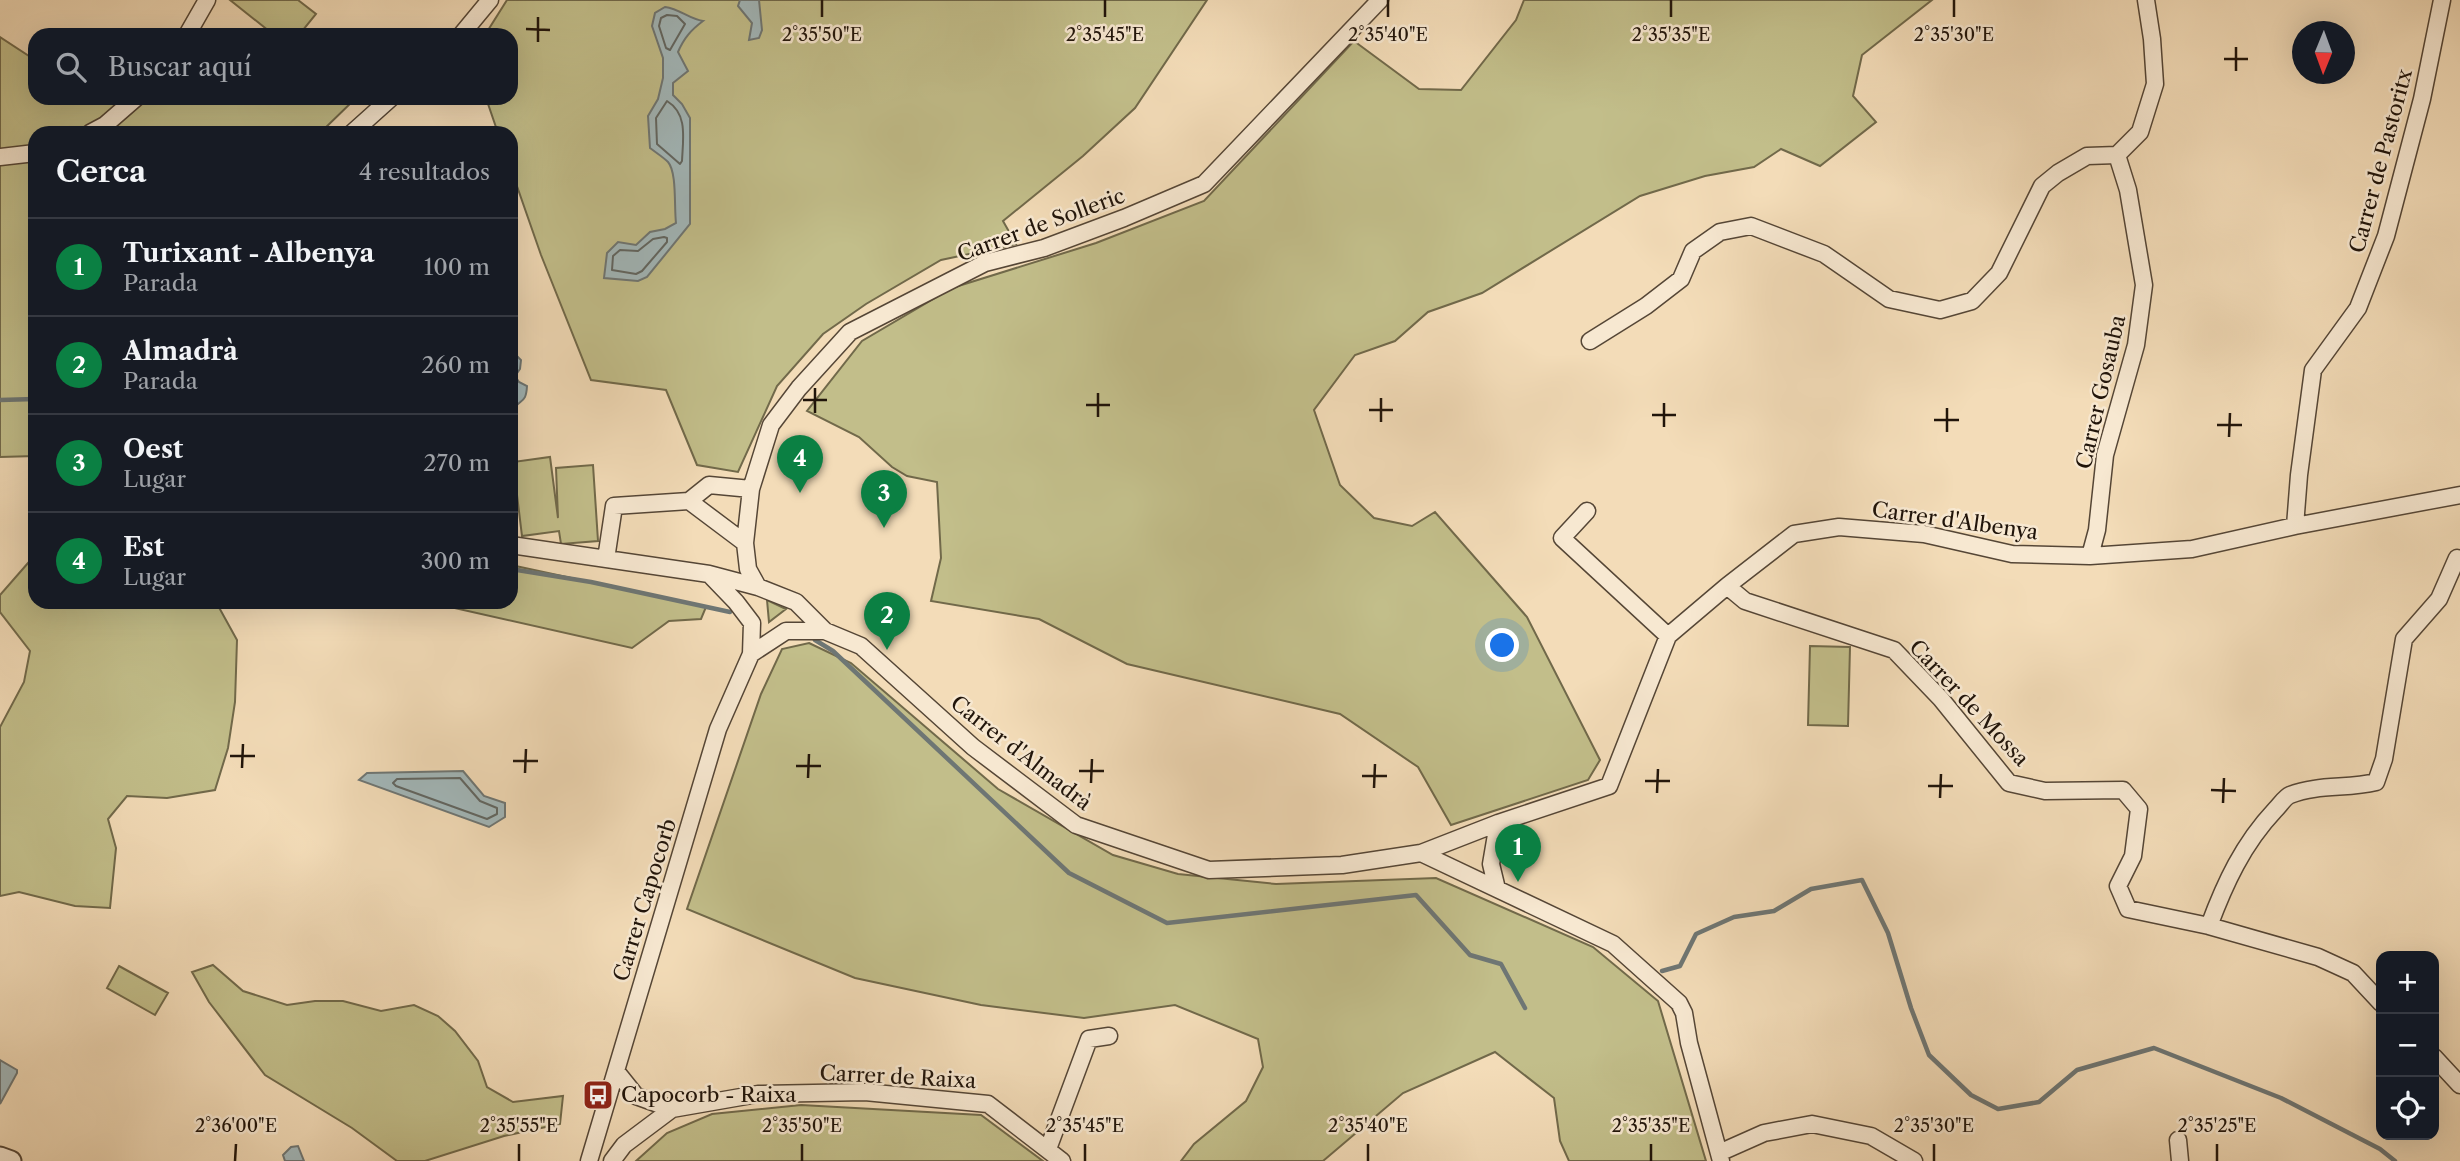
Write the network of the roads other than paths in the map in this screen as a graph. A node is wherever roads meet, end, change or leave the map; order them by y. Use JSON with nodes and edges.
{"nodes":[{"id":1,"x":207,"y":0,"type":"edge"},
{"id":2,"x":490,"y":0,"type":"edge"},
{"id":3,"x":1380,"y":0,"type":"edge"},
{"id":4,"x":2146,"y":0,"type":"edge"},
{"id":5,"x":2442,"y":0,"type":"edge"},
{"id":6,"x":191,"y":28,"type":"edge"},
{"id":7,"x":467,"y":28,"type":"edge"},
{"id":8,"x":128,"y":105,"type":"edge"},
{"id":9,"x":383,"y":105,"type":"edge"},
{"id":10,"x":103,"y":126,"type":"edge"},
{"id":11,"x":360,"y":126,"type":"edge"},
{"id":12,"x":28,"y":154,"type":"edge"},
{"id":13,"x":2117,"y":155,"type":"junction"},
{"id":14,"x":0,"y":157,"type":"edge"},
{"id":15,"x":1590,"y":341,"type":"dead end"},
{"id":16,"x":751,"y":489,"type":"junction"},
{"id":17,"x":2460,"y":495,"type":"edge"},
{"id":18,"x":689,"y":500,"type":"junction"},
{"id":19,"x":1587,"y":512,"type":"dead end"},
{"id":20,"x":2295,"y":526,"type":"junction"},
{"id":21,"x":745,"y":543,"type":"junction"},
{"id":22,"x":518,"y":546,"type":"edge"},
{"id":23,"x":2090,"y":556,"type":"junction"},
{"id":24,"x":2457,"y":558,"type":"dead end"},
{"id":25,"x":607,"y":559,"type":"junction"},
{"id":26,"x":709,"y":574,"type":"junction"},
{"id":27,"x":1727,"y":586,"type":"junction"},
{"id":28,"x":758,"y":587,"type":"junction"},
{"id":29,"x":824,"y":631,"type":"junction"},
{"id":30,"x":1668,"y":636,"type":"junction"},
{"id":31,"x":751,"y":654,"type":"junction"},
{"id":32,"x":1498,"y":822,"type":"junction"},
{"id":33,"x":1421,"y":853,"type":"junction"},
{"id":34,"x":1497,"y":889,"type":"junction"},
{"id":35,"x":2209,"y":926,"type":"junction"},
{"id":36,"x":2376,"y":998,"type":"edge"},
{"id":37,"x":1109,"y":1036,"type":"dead end"},
{"id":38,"x":2439,"y":1063,"type":"edge"},
{"id":39,"x":616,"y":1071,"type":"junction"},
{"id":40,"x":2460,"y":1085,"type":"edge"},
{"id":41,"x":672,"y":1109,"type":"junction"},
{"id":42,"x":2178,"y":1140,"type":"dead end"},
{"id":43,"x":1048,"y":1149,"type":"junction"},
{"id":44,"x":0,"y":1157,"type":"edge"},
{"id":45,"x":1720,"y":1157,"type":"edge"},
{"id":46,"x":11,"y":1161,"type":"edge"},
{"id":47,"x":589,"y":1161,"type":"edge"},
{"id":48,"x":612,"y":1161,"type":"edge"},
{"id":49,"x":1062,"y":1161,"type":"edge"},
{"id":50,"x":1914,"y":1161,"type":"edge"},
{"id":51,"x":2180,"y":1161,"type":"edge"}],
"edges":[{"from":1,"to":6,"type":"street"},
{"from":2,"to":7,"type":"street"},
{"from":3,"to":16,"type":"street","name":"Carrer de Solleric"},
{"from":4,"to":13,"type":"street"},
{"from":5,"to":20,"type":"street","name":"Carrer de Pastoritx"},
{"from":8,"to":10,"type":"street"},
{"from":9,"to":11,"type":"street"},
{"from":12,"to":14,"type":"street"},
{"from":13,"to":15,"type":"street"},
{"from":13,"to":23,"type":"street","name":"Carrer Gosauba"},
{"from":16,"to":18,"type":"street"},
{"from":16,"to":21,"type":"street","name":"Carrer de Solleric"},
{"from":17,"to":20,"type":"street","name":"Carrer d'Albenya"},
{"from":18,"to":21,"type":"street"},
{"from":18,"to":25,"type":"street"},
{"from":19,"to":30,"type":"street"},
{"from":20,"to":23,"type":"street","name":"Carrer d'Albenya"},
{"from":21,"to":28,"type":"street","name":"Carrer de Solleric"},
{"from":22,"to":25,"type":"street"},
{"from":23,"to":27,"type":"street","name":"Carrer d'Albenya"},
{"from":24,"to":35,"type":"street"},
{"from":25,"to":26,"type":"street"},
{"from":26,"to":28,"type":"street"},
{"from":26,"to":31,"type":"street"},
{"from":27,"to":30,"type":"street","name":"Carrer d'Albenya"},
{"from":27,"to":35,"type":"street","name":"Carrer de Mossa"},
{"from":28,"to":29,"type":"street"},
{"from":29,"to":31,"type":"street"},
{"from":29,"to":33,"type":"street","name":"Carrer d'Almadrà"},
{"from":30,"to":32,"type":"street","name":"Carrer d'Albenya"},
{"from":31,"to":39,"type":"street","name":"Carrer Capocorb"},
{"from":32,"to":33,"type":"street","name":"Carrer d'Albenya"},
{"from":32,"to":34,"type":"street"},
{"from":33,"to":34,"type":"street"},
{"from":34,"to":45,"type":"street"},
{"from":35,"to":36,"type":"street","name":"Carrer de Mossa"},
{"from":37,"to":43,"type":"street"},
{"from":38,"to":40,"type":"street"},
{"from":39,"to":41,"type":"street","name":"Carrer de Raixa"},
{"from":39,"to":47,"type":"street","name":"Carrer Capocorb"},
{"from":41,"to":43,"type":"street","name":"Carrer de Raixa"},
{"from":41,"to":48,"type":"street","name":"Carrer de Raixa"},
{"from":42,"to":51,"type":"street"},
{"from":43,"to":49,"type":"street","name":"Carrer de Raixa"},
{"from":44,"to":46,"type":"street"},
{"from":45,"to":50,"type":"street"}]}
